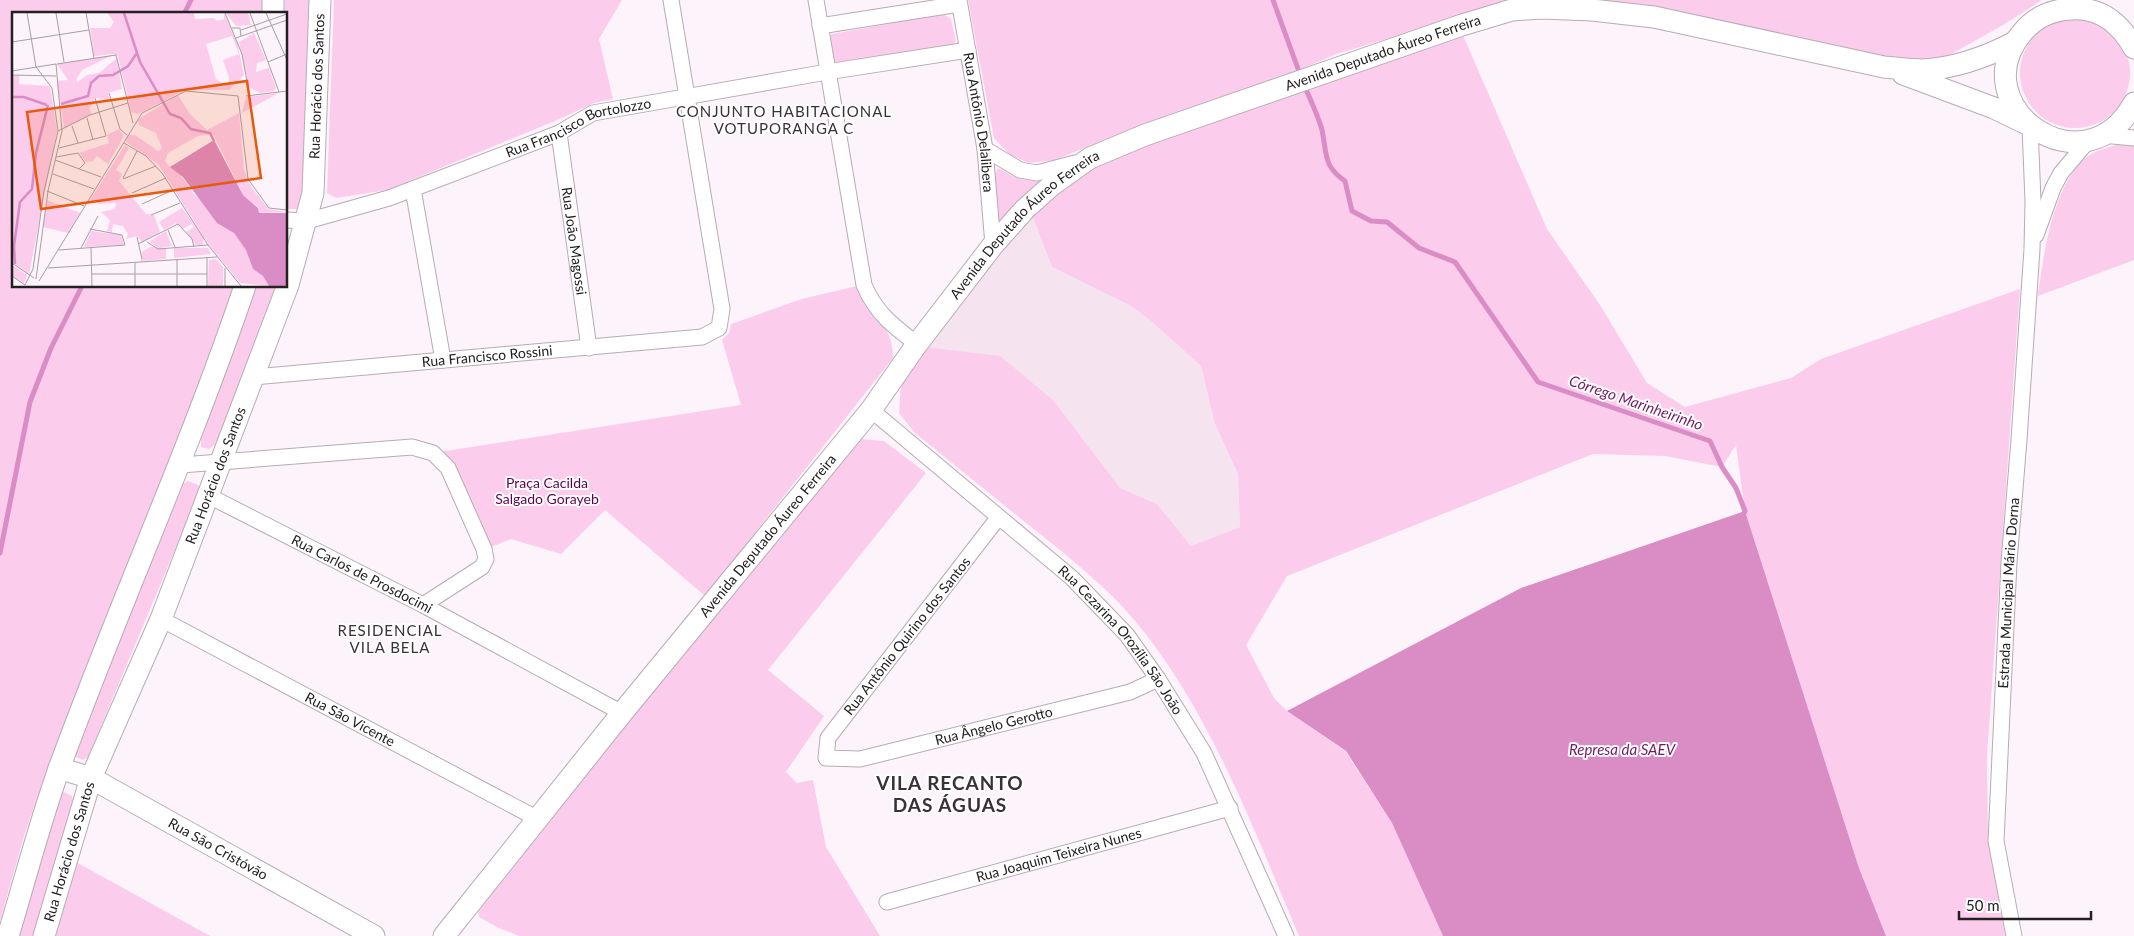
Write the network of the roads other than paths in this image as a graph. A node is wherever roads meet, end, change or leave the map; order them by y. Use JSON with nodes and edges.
{"nodes":[{"id":1,"x":320,"y":0,"type":"edge"},
{"id":2,"x":671,"y":0,"type":"edge"},
{"id":3,"x":816,"y":0,"type":"edge"},
{"id":4,"x":959,"y":2,"type":"edge"},
{"id":5,"x":2065,"y":5,"type":"edge"},
{"id":6,"x":820,"y":26,"type":"junction"},
{"id":7,"x":2013,"y":43,"type":"junction"},
{"id":8,"x":2134,"y":48,"type":"edge"},
{"id":9,"x":968,"y":50,"type":"junction"},
{"id":10,"x":1884,"y":67,"type":"junction"},
{"id":11,"x":826,"y":72,"type":"junction"},
{"id":12,"x":688,"y":96,"type":"junction"},
{"id":13,"x":2134,"y":103,"type":"edge"},
{"id":14,"x":2028,"y":125,"type":"junction"},
{"id":15,"x":559,"y":133,"type":"junction"},
{"id":16,"x":2095,"y":138,"type":"junction"},
{"id":17,"x":2134,"y":138,"type":"edge"},
{"id":18,"x":985,"y":149,"type":"junction"},
{"id":19,"x":1090,"y":158,"type":"junction"},
{"id":20,"x":413,"y":189,"type":"junction"},
{"id":21,"x":296,"y":221,"type":"edge"},
{"id":22,"x":993,"y":246,"type":"junction"},
{"id":23,"x":2032,"y":249,"type":"junction"},
{"id":24,"x":288,"y":285,"type":"edge"},
{"id":25,"x":245,"y":288,"type":"edge"},
{"id":26,"x":287,"y":288,"type":"edge"},
{"id":27,"x":917,"y":344,"type":"junction"},
{"id":28,"x":589,"y":348,"type":"junction"},
{"id":29,"x":443,"y":360,"type":"junction"},
{"id":30,"x":253,"y":377,"type":"junction"},
{"id":31,"x":870,"y":410,"type":"junction"},
{"id":32,"x":219,"y":463,"type":"junction"},
{"id":33,"x":181,"y":465,"type":"junction"},
{"id":34,"x":207,"y":495,"type":"junction"},
{"id":35,"x":998,"y":518,"type":"junction"},
{"id":36,"x":423,"y":605,"type":"junction"},
{"id":37,"x":161,"y":618,"type":"junction"},
{"id":38,"x":1158,"y":679,"type":"junction"},
{"id":39,"x":622,"y":713,"type":"junction"},
{"id":40,"x":826,"y":758,"type":"joint"},
{"id":41,"x":59,"y":768,"type":"junction"},
{"id":42,"x":91,"y":778,"type":"junction"},
{"id":43,"x":1230,"y":808,"type":"junction"},
{"id":44,"x":538,"y":819,"type":"junction"},
{"id":45,"x":887,"y":902,"type":"dead end"},
{"id":46,"x":1282,"y":935,"type":"edge"},
{"id":47,"x":8,"y":936,"type":"edge"},
{"id":48,"x":44,"y":936,"type":"edge"},
{"id":49,"x":374,"y":936,"type":"edge"},
{"id":50,"x":444,"y":936,"type":"edge"},
{"id":51,"x":2014,"y":936,"type":"edge"}],
"edges":[{"from":1,"to":21,"type":"main road","name":"Rua Horácio dos Santos"},
{"from":2,"to":12,"type":"street"},
{"from":3,"to":6,"type":"street"},
{"from":4,"to":6,"type":"street"},
{"from":4,"to":9,"type":"street","name":"Rua Antônio Delalibera"},
{"from":5,"to":7,"type":"main road"},
{"from":5,"to":8,"type":"main road"},
{"from":6,"to":11,"type":"street"},
{"from":7,"to":10,"type":"main road","name":"Avenida Deputado Áureo Ferreira"},
{"from":7,"to":14,"type":"main road"},
{"from":9,"to":11,"type":"street","name":"Rua Francisco Bortolozzo"},
{"from":9,"to":18,"type":"street","name":"Rua Antônio Delalibera"},
{"from":10,"to":14,"type":"main road","name":"Avenida Deputado Áureo Ferreira"},
{"from":10,"to":19,"type":"main road","name":"Avenida Deputado Áureo Ferreira"},
{"from":11,"to":12,"type":"street","name":"Rua Francisco Bortolozzo"},
{"from":11,"to":27,"type":"street"},
{"from":12,"to":15,"type":"street","name":"Rua Francisco Bortolozzo"},
{"from":12,"to":28,"type":"street","name":"Rua Francisco Rossini"},
{"from":13,"to":16,"type":"main road"},
{"from":14,"to":16,"type":"main road","name":"Avenida Deputado Áureo Ferreira"},
{"from":14,"to":23,"type":"street"},
{"from":15,"to":20,"type":"street","name":"Rua Francisco Bortolozzo"},
{"from":15,"to":28,"type":"street","name":"Rua João Magossi"},
{"from":16,"to":17,"type":"street"},
{"from":16,"to":23,"type":"street"},
{"from":18,"to":19,"type":"street"},
{"from":18,"to":22,"type":"street","name":"Rua Antônio Delalibera"},
{"from":19,"to":22,"type":"main road","name":"Avenida Deputado Áureo Ferreira"},
{"from":20,"to":21,"type":"street","name":"Rua Francisco Bortolozzo"},
{"from":20,"to":29,"type":"street"},
{"from":21,"to":24,"type":"main road","name":"Rua Horácio dos Santos"},
{"from":22,"to":27,"type":"main road","name":"Avenida Deputado Áureo Ferreira"},
{"from":23,"to":51,"type":"street","name":"Estrada Municipal Mário Dorna"},
{"from":25,"to":33,"type":"main road"},
{"from":26,"to":30,"type":"main road","name":"Rua Horácio dos Santos"},
{"from":27,"to":31,"type":"main road","name":"Avenida Deputado Áureo Ferreira"},
{"from":28,"to":29,"type":"street","name":"Rua Francisco Rossini"},
{"from":29,"to":30,"type":"street","name":"Rua Francisco Rossini"},
{"from":30,"to":32,"type":"main road","name":"Rua Horácio dos Santos"},
{"from":31,"to":35,"type":"street","name":"Rua Cezarina Orozília São João"},
{"from":31,"to":39,"type":"main road","name":"Avenida Deputado Áureo Ferreira"},
{"from":32,"to":33,"type":"street"},
{"from":32,"to":34,"type":"main road","name":"Rua Horácio dos Santos"},
{"from":32,"to":36,"type":"street"},
{"from":33,"to":41,"type":"main road"},
{"from":34,"to":36,"type":"street","name":"Rua Carlos de Prosdocimi"},
{"from":34,"to":37,"type":"main road","name":"Rua Horácio dos Santos"},
{"from":35,"to":38,"type":"street","name":"Rua Cezarina Orozília São João"},
{"from":35,"to":40,"type":"street","name":"Rua Antônio Quirino dos Santos"},
{"from":36,"to":39,"type":"street","name":"Rua Carlos de Prosdocimi"},
{"from":37,"to":42,"type":"main road","name":"Rua Horácio dos Santos"},
{"from":37,"to":44,"type":"street","name":"Rua São Vicente"},
{"from":38,"to":40,"type":"street","name":"Rua Ângelo Gerotto"},
{"from":38,"to":43,"type":"street","name":"Rua Cezarina Orozília São João"},
{"from":39,"to":44,"type":"main road","name":"Avenida Deputado Áureo Ferreira"},
{"from":41,"to":42,"type":"main road","name":"Rua São Cristóvão"},
{"from":41,"to":47,"type":"main road"},
{"from":42,"to":48,"type":"main road","name":"Rua Horácio dos Santos"},
{"from":42,"to":49,"type":"main road","name":"Rua São Cristóvão"},
{"from":43,"to":45,"type":"street","name":"Rua Joaquim Teixeira Nunes"},
{"from":43,"to":46,"type":"street","name":"Rua Cezarina Orozília São João"},
{"from":44,"to":50,"type":"main road","name":"Avenida Deputado Áureo Ferreira"}]}
